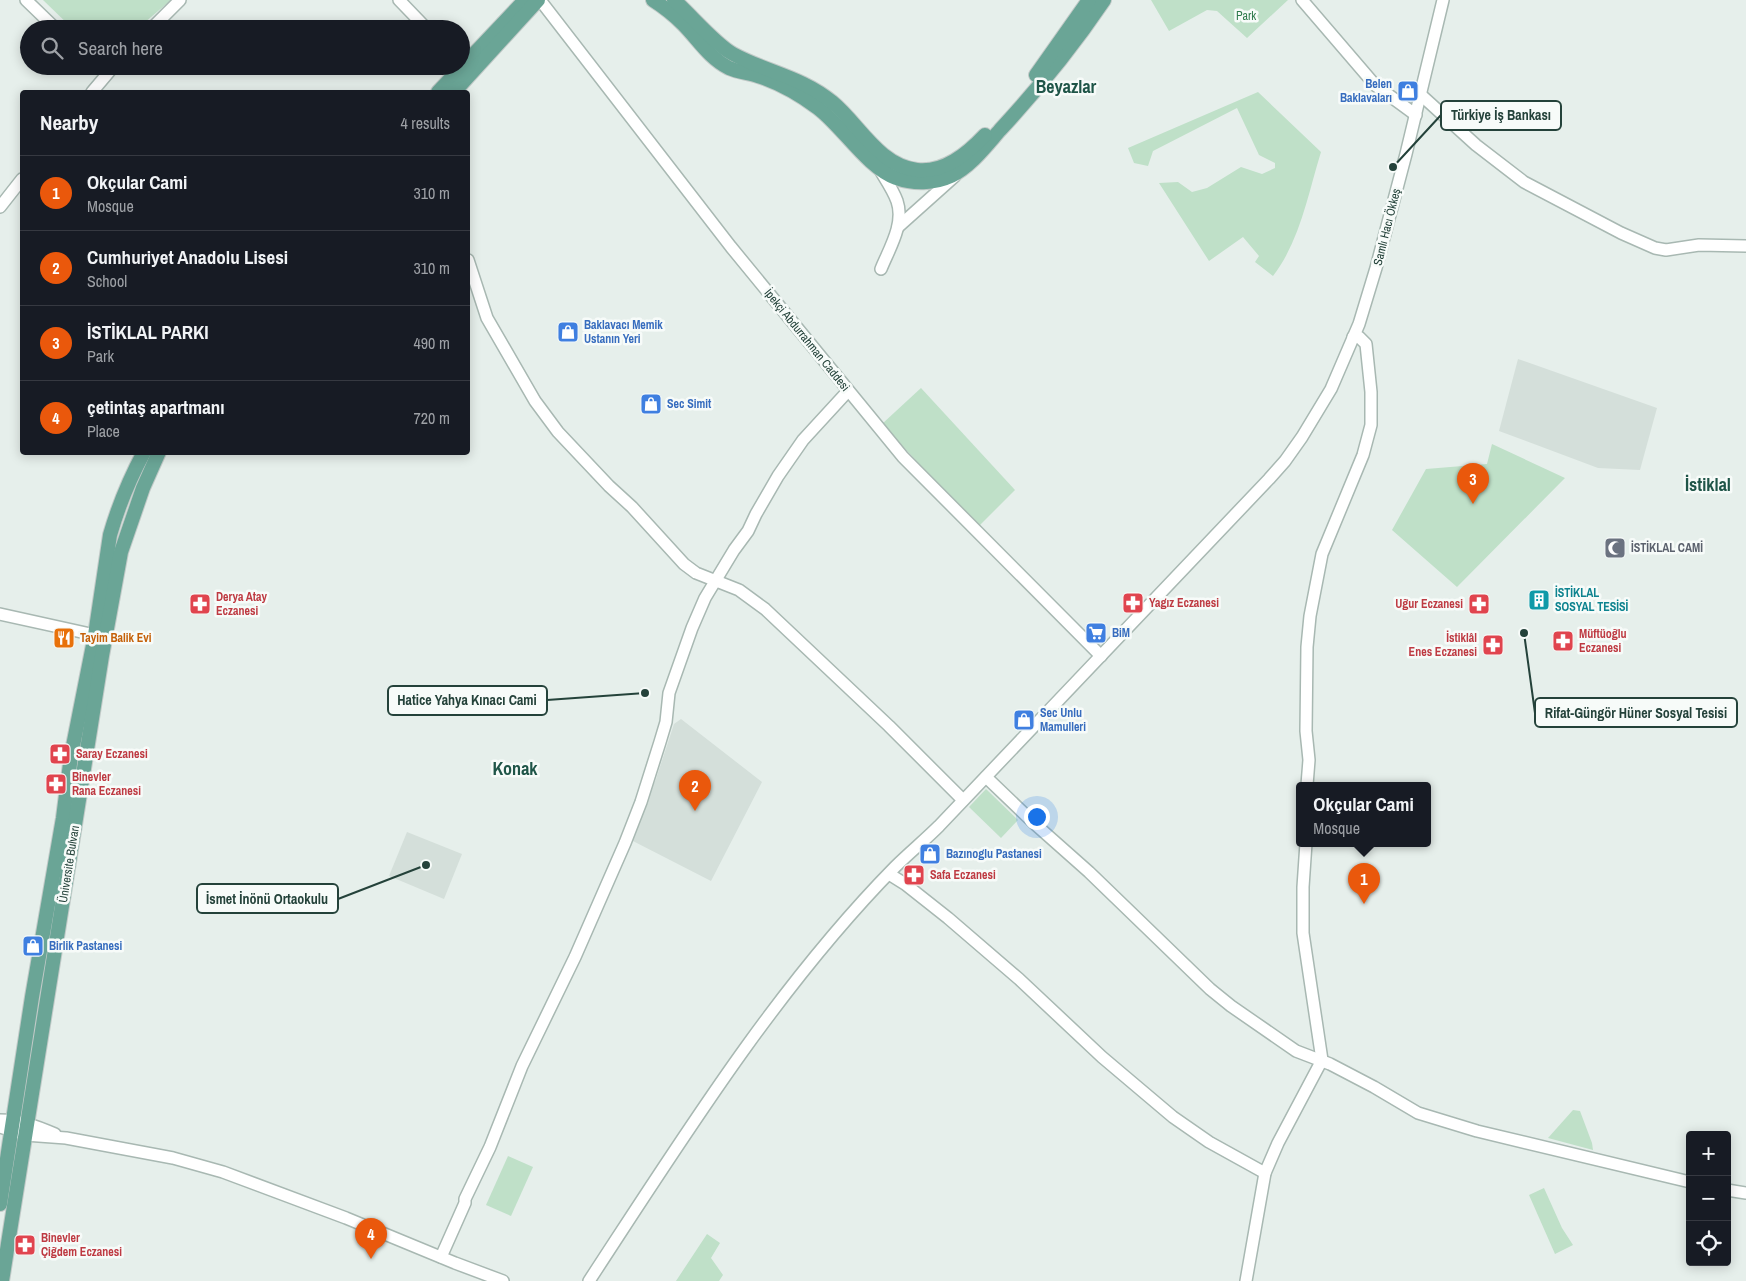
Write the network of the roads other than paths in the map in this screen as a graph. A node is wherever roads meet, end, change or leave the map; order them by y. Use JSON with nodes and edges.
{"nodes":[{"id":1,"x":26,"y":0,"type":"edge"},
{"id":2,"x":180,"y":0,"type":"edge"},
{"id":3,"x":399,"y":0,"type":"edge"},
{"id":4,"x":525,"y":0,"type":"edge"},
{"id":5,"x":539,"y":0,"type":"edge"},
{"id":6,"x":654,"y":0,"type":"edge"},
{"id":7,"x":674,"y":0,"type":"edge"},
{"id":8,"x":1089,"y":0,"type":"edge"},
{"id":9,"x":1104,"y":0,"type":"edge"},
{"id":10,"x":1302,"y":0,"type":"edge"},
{"id":11,"x":1443,"y":0,"type":"edge"},
{"id":12,"x":47,"y":20,"type":"edge"},
{"id":13,"x":160,"y":20,"type":"edge"},
{"id":14,"x":418,"y":20,"type":"edge"},
{"id":15,"x":470,"y":56,"type":"edge"},
{"id":16,"x":103,"y":75,"type":"edge"},
{"id":17,"x":453,"y":75,"type":"edge"},
{"id":18,"x":470,"y":75,"type":"edge"},
{"id":19,"x":470,"y":75,"type":"edge"},
{"id":20,"x":93,"y":90,"type":"edge"},
{"id":21,"x":440,"y":90,"type":"edge"},
{"id":22,"x":456,"y":90,"type":"edge"},
{"id":23,"x":1421,"y":95,"type":"junction"},
{"id":24,"x":1416,"y":115,"type":"junction"},
{"id":25,"x":880,"y":170,"type":"junction"},
{"id":26,"x":960,"y":171,"type":"junction"},
{"id":27,"x":20,"y":182,"type":"edge"},
{"id":28,"x":0,"y":207,"type":"edge"},
{"id":29,"x":898,"y":227,"type":"junction"},
{"id":30,"x":1746,"y":246,"type":"edge"},
{"id":31,"x":470,"y":266,"type":"edge"},
{"id":32,"x":881,"y":269,"type":"dead end"},
{"id":33,"x":1353,"y":337,"type":"junction"},
{"id":34,"x":848,"y":390,"type":"junction"},
{"id":35,"x":142,"y":455,"type":"edge"},
{"id":36,"x":158,"y":455,"type":"edge"},
{"id":37,"x":715,"y":580,"type":"junction"},
{"id":38,"x":0,"y":614,"type":"edge"},
{"id":39,"x":95,"y":635,"type":"junction"},
{"id":40,"x":1101,"y":656,"type":"junction"},
{"id":41,"x":986,"y":777,"type":"junction"},
{"id":42,"x":1307,"y":782,"type":"edge"},
{"id":43,"x":963,"y":800,"type":"junction"},
{"id":44,"x":1306,"y":847,"type":"edge"},
{"id":45,"x":889,"y":874,"type":"junction"},
{"id":46,"x":1322,"y":1060,"type":"junction"},
{"id":47,"x":0,"y":1120,"type":"edge"},
{"id":48,"x":16,"y":1127,"type":"edge"},
{"id":49,"x":1265,"y":1173,"type":"junction"},
{"id":50,"x":1686,"y":1181,"type":"edge"},
{"id":51,"x":1731,"y":1191,"type":"edge"},
{"id":52,"x":1746,"y":1193,"type":"edge"},
{"id":53,"x":0,"y":1204,"type":"edge"},
{"id":54,"x":441,"y":1258,"type":"junction"},
{"id":55,"x":2,"y":1281,"type":"edge"},
{"id":56,"x":503,"y":1281,"type":"edge"},
{"id":57,"x":589,"y":1281,"type":"edge"},
{"id":58,"x":1246,"y":1281,"type":"edge"}],
"edges":[{"from":1,"to":12,"type":"street"},
{"from":2,"to":13,"type":"street"},
{"from":3,"to":14,"type":"street"},
{"from":4,"to":15,"type":"main road"},
{"from":5,"to":19,"type":"main road"},
{"from":5,"to":34,"type":"street","name":"İpekçi Abdurrahman Caddesi"},
{"from":6,"to":25,"type":"main road"},
{"from":7,"to":8,"type":"main road"},
{"from":9,"to":26,"type":"main road"},
{"from":10,"to":24,"type":"street"},
{"from":11,"to":23,"type":"street","name":"Samlı Hacı Ökkeş"},
{"from":16,"to":20,"type":"street"},
{"from":17,"to":21,"type":"main road"},
{"from":18,"to":22,"type":"main road"},
{"from":23,"to":24,"type":"street","name":"Samlı Hacı Ökkeş"},
{"from":23,"to":30,"type":"street"},
{"from":24,"to":33,"type":"street","name":"Samlı Hacı Ökkeş"},
{"from":25,"to":26,"type":"main road"},
{"from":25,"to":29,"type":"street"},
{"from":26,"to":29,"type":"street"},
{"from":27,"to":28,"type":"street"},
{"from":29,"to":32,"type":"street"},
{"from":31,"to":37,"type":"street"},
{"from":33,"to":40,"type":"street","name":"Samlı Hacı Ökkeş"},
{"from":33,"to":42,"type":"street"},
{"from":34,"to":37,"type":"street"},
{"from":34,"to":40,"type":"street","name":"İpekçi Abdurrahman Caddesi"},
{"from":35,"to":39,"type":"main road","name":"Üniversite Bulvarı"},
{"from":36,"to":48,"type":"main road","name":"Üniversite Bulvarı"},
{"from":37,"to":43,"type":"street"},
{"from":37,"to":54,"type":"street"},
{"from":38,"to":39,"type":"street"},
{"from":39,"to":48,"type":"main road","name":"Üniversite Bulvarı"},
{"from":40,"to":41,"type":"street","name":"Samlı Hacı Ökkeş"},
{"from":41,"to":43,"type":"street","name":"Samlı Hacı Ökkeş"},
{"from":41,"to":46,"type":"street"},
{"from":43,"to":45,"type":"street","name":"Samlı Hacı Ökkeş"},
{"from":44,"to":46,"type":"street"},
{"from":45,"to":49,"type":"street"},
{"from":45,"to":57,"type":"street","name":"Samlı Hacı Ökkeş"},
{"from":46,"to":49,"type":"street"},
{"from":46,"to":50,"type":"street"},
{"from":47,"to":48,"type":"street"},
{"from":48,"to":53,"type":"main road","name":"Üniversite Bulvarı"},
{"from":48,"to":54,"type":"street"},
{"from":48,"to":55,"type":"main road","name":"Üniversite Bulvarı"},
{"from":49,"to":58,"type":"street"},
{"from":51,"to":52,"type":"street"},
{"from":54,"to":56,"type":"street"}]}
